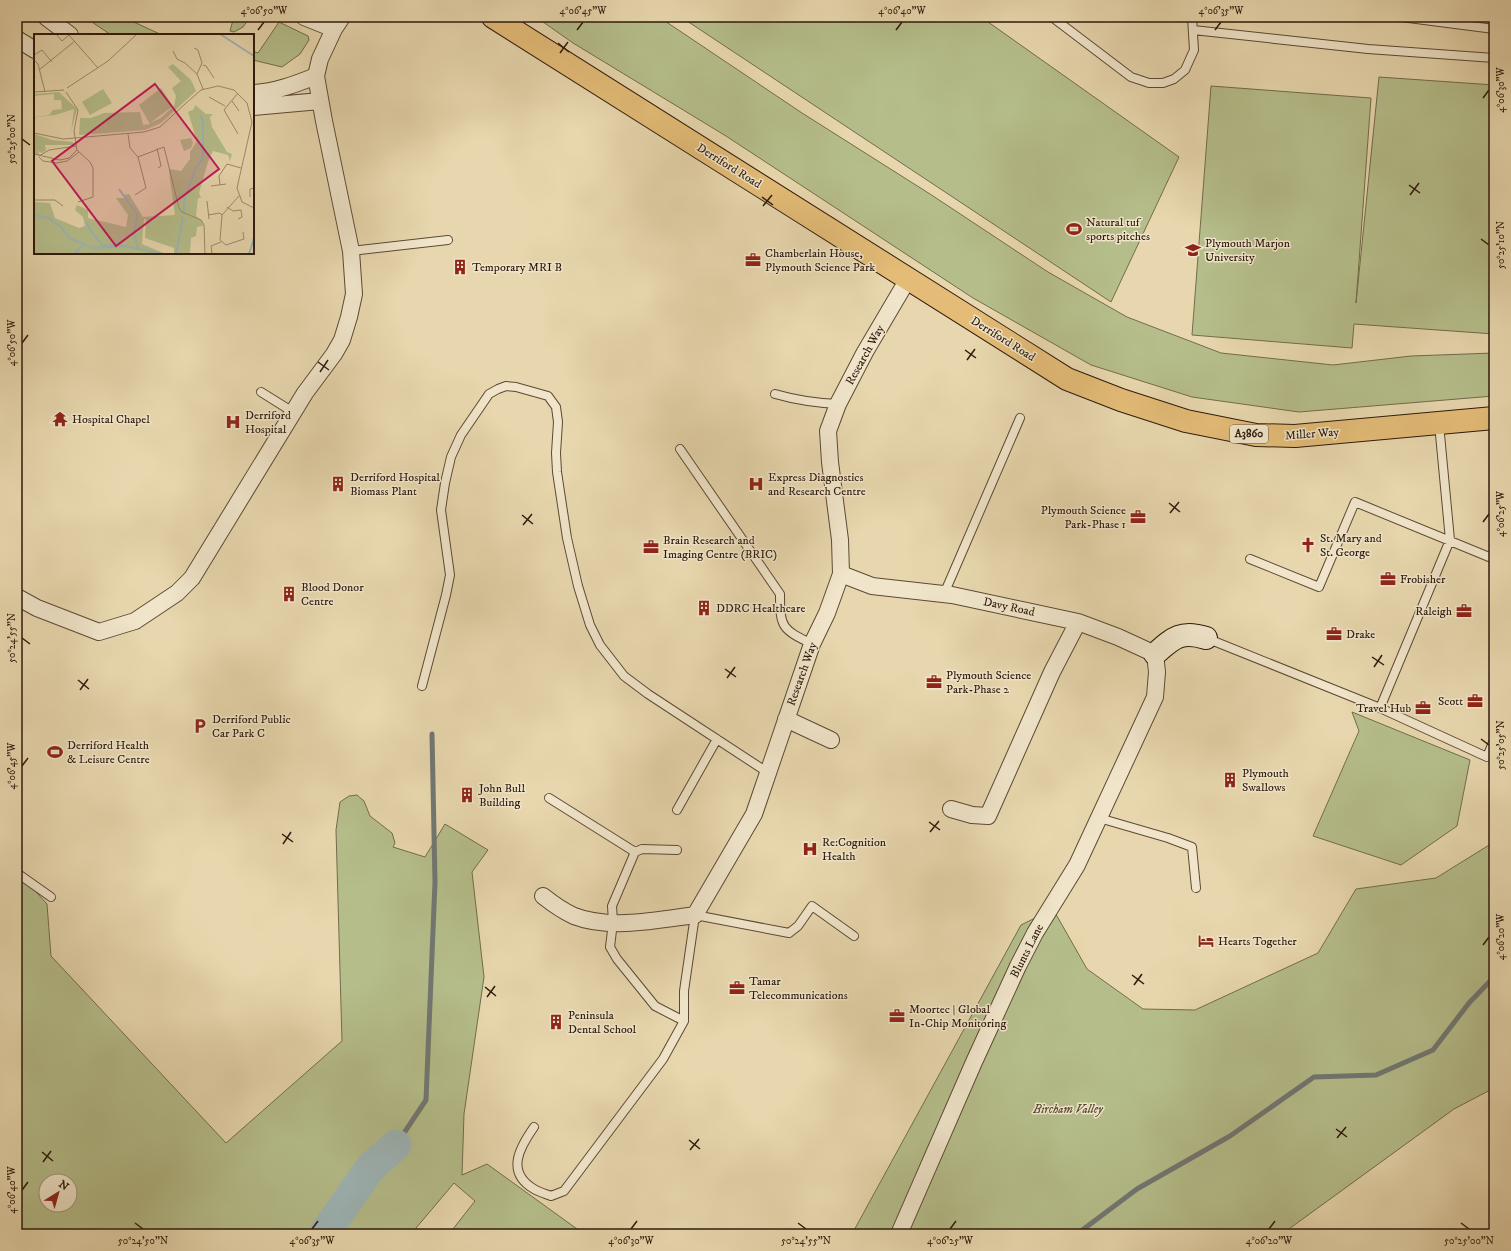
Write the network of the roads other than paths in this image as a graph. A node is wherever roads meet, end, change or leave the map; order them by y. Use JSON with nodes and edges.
{"nodes":[{"id":1,"x":46,"y":17,"type":"edge"},
{"id":2,"x":304,"y":17,"type":"edge"},
{"id":3,"x":493,"y":17,"type":"edge"},
{"id":4,"x":1052,"y":17,"type":"edge"},
{"id":5,"x":1192,"y":17,"type":"edge"},
{"id":6,"x":1401,"y":17,"type":"edge"},
{"id":7,"x":338,"y":23,"type":"edge"},
{"id":8,"x":1494,"y":29,"type":"edge"},
{"id":9,"x":1193,"y":30,"type":"junction"},
{"id":10,"x":69,"y":34,"type":"edge"},
{"id":11,"x":17,"y":39,"type":"edge"},
{"id":12,"x":34,"y":49,"type":"edge"},
{"id":13,"x":1494,"y":58,"type":"edge"},
{"id":14,"x":316,"y":76,"type":"junction"},
{"id":15,"x":254,"y":93,"type":"edge"},
{"id":16,"x":320,"y":101,"type":"junction"},
{"id":17,"x":254,"y":107,"type":"edge"},
{"id":18,"x":448,"y":240,"type":"dead end"},
{"id":19,"x":351,"y":251,"type":"junction"},
{"id":20,"x":908,"y":279,"type":"junction"},
{"id":21,"x":1067,"y":379,"type":"joint"},
{"id":22,"x":261,"y":392,"type":"dead end"},
{"id":23,"x":775,"y":394,"type":"dead end"},
{"id":24,"x":838,"y":404,"type":"junction"},
{"id":25,"x":293,"y":412,"type":"junction"},
{"id":26,"x":1020,"y":418,"type":"dead end"},
{"id":27,"x":1494,"y":418,"type":"edge"},
{"id":28,"x":1439,"y":424,"type":"junction"},
{"id":29,"x":680,"y":449,"type":"dead end"},
{"id":30,"x":1450,"y":540,"type":"junction"},
{"id":31,"x":1250,"y":559,"type":"dead end"},
{"id":32,"x":1494,"y":559,"type":"edge"},
{"id":33,"x":841,"y":574,"type":"junction"},
{"id":34,"x":944,"y":594,"type":"junction"},
{"id":35,"x":17,"y":597,"type":"edge"},
{"id":36,"x":1078,"y":622,"type":"junction"},
{"id":37,"x":1206,"y":638,"type":"joint"},
{"id":38,"x":812,"y":644,"type":"junction"},
{"id":39,"x":1156,"y":663,"type":"junction"},
{"id":40,"x":422,"y":686,"type":"dead end"},
{"id":41,"x":1380,"y":708,"type":"junction"},
{"id":42,"x":786,"y":719,"type":"junction"},
{"id":43,"x":717,"y":739,"type":"junction"},
{"id":44,"x":832,"y":740,"type":"dead end"},
{"id":45,"x":1494,"y":740,"type":"edge"},
{"id":46,"x":768,"y":772,"type":"junction"},
{"id":47,"x":549,"y":798,"type":"dead end"},
{"id":48,"x":951,"y":809,"type":"dead end"},
{"id":49,"x":677,"y":810,"type":"dead end"},
{"id":50,"x":1099,"y":818,"type":"junction"},
{"id":51,"x":677,"y":850,"type":"dead end"},
{"id":52,"x":635,"y":852,"type":"junction"},
{"id":53,"x":17,"y":873,"type":"edge"},
{"id":54,"x":1196,"y":888,"type":"dead end"},
{"id":55,"x":543,"y":896,"type":"dead end"},
{"id":56,"x":51,"y":897,"type":"dead end"},
{"id":57,"x":694,"y":915,"type":"junction"},
{"id":58,"x":612,"y":922,"type":"junction"},
{"id":59,"x":854,"y":936,"type":"dead end"},
{"id":60,"x":684,"y":1021,"type":"junction"},
{"id":61,"x":534,"y":1127,"type":"dead end"},
{"id":62,"x":899,"y":1234,"type":"edge"}],
"edges":[{"from":1,"to":10,"type":"street"},
{"from":2,"to":7,"type":"street"},
{"from":3,"to":20,"type":"main road","name":"Derriford Road","number":"A3860"},
{"from":4,"to":9,"type":"lane"},
{"from":5,"to":9,"type":"lane"},
{"from":6,"to":8,"type":"lane"},
{"from":7,"to":14,"type":"street"},
{"from":9,"to":13,"type":"lane"},
{"from":11,"to":12,"type":"street"},
{"from":14,"to":15,"type":"street"},
{"from":14,"to":16,"type":"street"},
{"from":16,"to":17,"type":"street"},
{"from":16,"to":19,"type":"street"},
{"from":18,"to":19,"type":"lane"},
{"from":19,"to":25,"type":"street"},
{"from":20,"to":21,"type":"main road","name":"Derriford Road","number":"A3860"},
{"from":20,"to":24,"type":"street","name":"Research Way"},
{"from":21,"to":28,"type":"main road","name":"Miller Way","number":"A3860"},
{"from":22,"to":25,"type":"lane"},
{"from":23,"to":24,"type":"lane"},
{"from":24,"to":33,"type":"street","name":"Research Way"},
{"from":25,"to":35,"type":"street"},
{"from":26,"to":34,"type":"lane"},
{"from":27,"to":28,"type":"main road","name":"Miller Way","number":"A3860"},
{"from":28,"to":30,"type":"lane"},
{"from":29,"to":38,"type":"lane"},
{"from":30,"to":31,"type":"lane"},
{"from":30,"to":32,"type":"lane"},
{"from":30,"to":41,"type":"lane"},
{"from":33,"to":34,"type":"street","name":"Davy Road"},
{"from":33,"to":38,"type":"street","name":"Research Way"},
{"from":34,"to":36,"type":"street","name":"Davy Road"},
{"from":36,"to":39,"type":"street","name":"Davy Road"},
{"from":36,"to":48,"type":"street"},
{"from":37,"to":39,"type":"street"},
{"from":37,"to":41,"type":"lane"},
{"from":38,"to":42,"type":"street","name":"Research Way"},
{"from":39,"to":50,"type":"street","name":"Blunts Lane"},
{"from":40,"to":43,"type":"lane"},
{"from":41,"to":45,"type":"lane"},
{"from":42,"to":44,"type":"street"},
{"from":42,"to":46,"type":"street","name":"Research Way"},
{"from":43,"to":46,"type":"lane"},
{"from":43,"to":49,"type":"lane"},
{"from":46,"to":57,"type":"street","name":"Research Way"},
{"from":47,"to":52,"type":"lane"},
{"from":50,"to":54,"type":"lane"},
{"from":50,"to":62,"type":"street","name":"Blunts Lane"},
{"from":51,"to":52,"type":"lane"},
{"from":52,"to":58,"type":"lane"},
{"from":53,"to":56,"type":"lane"},
{"from":55,"to":58,"type":"street"},
{"from":57,"to":58,"type":"street"},
{"from":57,"to":59,"type":"lane"},
{"from":57,"to":60,"type":"lane"},
{"from":58,"to":60,"type":"lane"},
{"from":60,"to":61,"type":"lane"}]}
